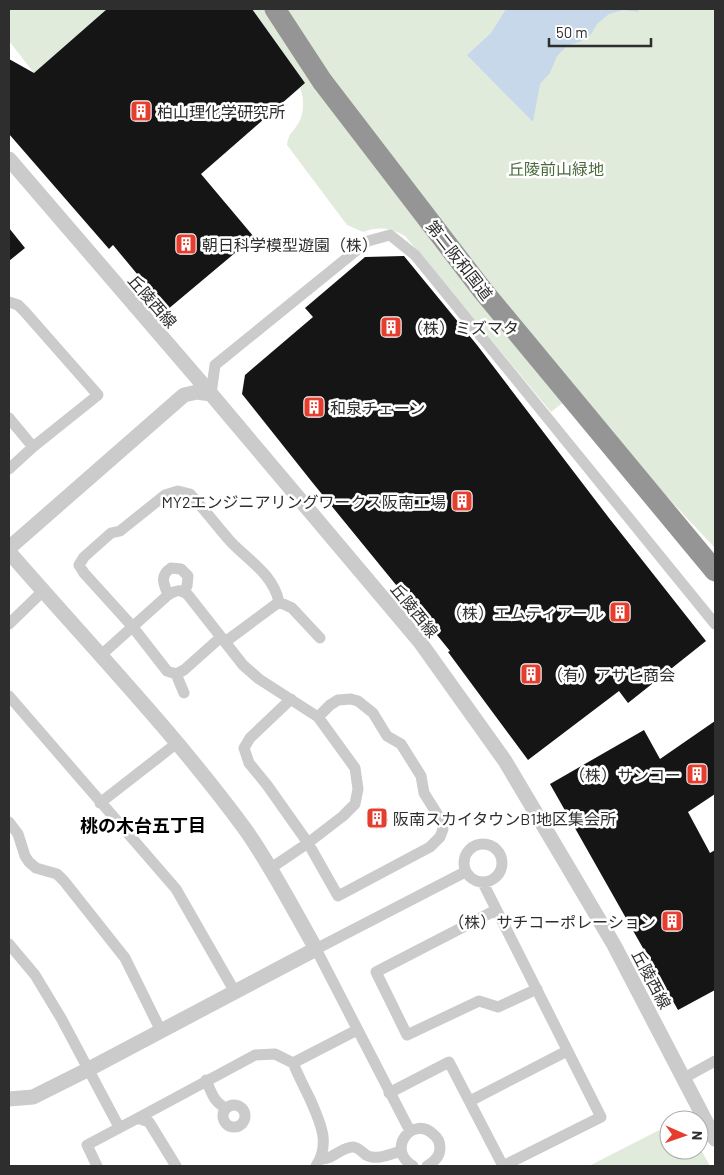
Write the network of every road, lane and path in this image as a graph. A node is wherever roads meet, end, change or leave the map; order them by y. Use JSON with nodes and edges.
{"nodes":[{"id":1,"x":275,"y":9,"type":"edge"},
{"id":2,"x":9,"y":159,"type":"edge"},
{"id":3,"x":9,"y":302,"type":"edge"},
{"id":4,"x":211,"y":394,"type":"junction"},
{"id":5,"x":9,"y":418,"type":"edge"},
{"id":6,"x":33,"y":447,"type":"junction"},
{"id":7,"x":9,"y":469,"type":"edge"},
{"id":8,"x":652,"y":493,"type":"junction"},
{"id":9,"x":9,"y":548,"type":"edge"},
{"id":10,"x":9,"y":552,"type":"edge"},
{"id":11,"x":715,"y":563,"type":"edge"},
{"id":12,"x":715,"y":571,"type":"edge"},
{"id":13,"x":43,"y":591,"type":"junction"},
{"id":14,"x":184,"y":592,"type":"junction"},
{"id":15,"x":168,"y":595,"type":"junction"},
{"id":16,"x":279,"y":602,"type":"junction"},
{"id":17,"x":9,"y":624,"type":"edge"},
{"id":18,"x":715,"y":624,"type":"edge"},
{"id":19,"x":132,"y":626,"type":"junction"},
{"id":20,"x":320,"y":638,"type":"dead end"},
{"id":21,"x":223,"y":639,"type":"junction"},
{"id":22,"x":100,"y":656,"type":"junction"},
{"id":23,"x":176,"y":674,"type":"junction"},
{"id":24,"x":184,"y":693,"type":"dead end"},
{"id":25,"x":9,"y":696,"type":"edge"},
{"id":26,"x":291,"y":699,"type":"junction"},
{"id":27,"x":318,"y":716,"type":"junction"},
{"id":28,"x":177,"y":743,"type":"junction"},
{"id":29,"x":100,"y":803,"type":"junction"},
{"id":30,"x":9,"y":822,"type":"edge"},
{"id":31,"x":308,"y":843,"type":"junction"},
{"id":32,"x":270,"y":868,"type":"junction"},
{"id":33,"x":466,"y":872,"type":"junction"},
{"id":34,"x":483,"y":883,"type":"junction"},
{"id":35,"x":496,"y":910,"type":"junction"},
{"id":36,"x":9,"y":944,"type":"edge"},
{"id":37,"x":316,"y":950,"type":"junction"},
{"id":38,"x":537,"y":990,"type":"junction"},
{"id":39,"x":235,"y":992,"type":"junction"},
{"id":40,"x":357,"y":1030,"type":"junction"},
{"id":41,"x":161,"y":1031,"type":"junction"},
{"id":42,"x":567,"y":1051,"type":"junction"},
{"id":43,"x":715,"y":1061,"type":"edge"},
{"id":44,"x":293,"y":1062,"type":"junction"},
{"id":45,"x":89,"y":1069,"type":"junction"},
{"id":46,"x":684,"y":1078,"type":"junction"},
{"id":47,"x":206,"y":1080,"type":"junction"},
{"id":48,"x":389,"y":1092,"type":"junction"},
{"id":49,"x":9,"y":1100,"type":"edge"},
{"id":50,"x":470,"y":1101,"type":"junction"},
{"id":51,"x":227,"y":1108,"type":"dead end"},
{"id":52,"x":138,"y":1118,"type":"junction"},
{"id":53,"x":119,"y":1127,"type":"junction"},
{"id":54,"x":410,"y":1131,"type":"junction"},
{"id":55,"x":715,"y":1139,"type":"edge"},
{"id":56,"x":401,"y":1151,"type":"junction"},
{"id":57,"x":318,"y":1163,"type":"edge"},
{"id":58,"x":97,"y":1166,"type":"edge"},
{"id":59,"x":176,"y":1166,"type":"edge"},
{"id":60,"x":413,"y":1166,"type":"edge"},
{"id":61,"x":427,"y":1166,"type":"edge"},
{"id":62,"x":503,"y":1166,"type":"edge"}],
"edges":[{"from":1,"to":8,"type":"highway","name":"第二阪和国道"},
{"from":2,"to":4,"type":"street","name":"丘陵西線"},
{"from":3,"to":6,"type":"street"},
{"from":4,"to":9,"type":"street"},
{"from":4,"to":18,"type":"street"},
{"from":4,"to":46,"type":"street","name":"丘陵西線"},
{"from":5,"to":6,"type":"street"},
{"from":6,"to":7,"type":"street"},
{"from":8,"to":11,"type":"highway"},
{"from":8,"to":12,"type":"highway","name":"第二阪和国道"},
{"from":10,"to":13,"type":"street"},
{"from":13,"to":17,"type":"street"},
{"from":13,"to":22,"type":"street"},
{"from":14,"to":15,"type":"street"},
{"from":14,"to":15,"type":"street"},
{"from":14,"to":21,"type":"street"},
{"from":15,"to":19,"type":"street"},
{"from":16,"to":19,"type":"street"},
{"from":16,"to":20,"type":"street"},
{"from":16,"to":21,"type":"street"},
{"from":19,"to":22,"type":"street"},
{"from":19,"to":23,"type":"street"},
{"from":21,"to":23,"type":"street"},
{"from":21,"to":26,"type":"street"},
{"from":22,"to":28,"type":"street"},
{"from":23,"to":24,"type":"street"},
{"from":25,"to":29,"type":"street"},
{"from":26,"to":27,"type":"street"},
{"from":26,"to":31,"type":"street"},
{"from":27,"to":31,"type":"street"},
{"from":27,"to":31,"type":"street"},
{"from":28,"to":29,"type":"street"},
{"from":28,"to":32,"type":"street"},
{"from":29,"to":39,"type":"street"},
{"from":30,"to":41,"type":"street"},
{"from":31,"to":32,"type":"street"},
{"from":32,"to":37,"type":"street"},
{"from":33,"to":34,"type":"street"},
{"from":33,"to":34,"type":"street"},
{"from":33,"to":37,"type":"street"},
{"from":34,"to":35,"type":"street"},
{"from":35,"to":38,"type":"street"},
{"from":35,"to":38,"type":"street"},
{"from":36,"to":45,"type":"street"},
{"from":37,"to":39,"type":"street"},
{"from":37,"to":40,"type":"street"},
{"from":38,"to":42,"type":"street"},
{"from":39,"to":41,"type":"street"},
{"from":40,"to":44,"type":"street"},
{"from":40,"to":48,"type":"street"},
{"from":41,"to":45,"type":"street"},
{"from":42,"to":50,"type":"street"},
{"from":42,"to":62,"type":"street"},
{"from":43,"to":46,"type":"street"},
{"from":44,"to":47,"type":"street"},
{"from":44,"to":57,"type":"street"},
{"from":45,"to":49,"type":"street"},
{"from":45,"to":53,"type":"street"},
{"from":46,"to":55,"type":"street","name":"丘陵西線"},
{"from":47,"to":51,"type":"street"},
{"from":47,"to":52,"type":"street"},
{"from":48,"to":50,"type":"street"},
{"from":48,"to":54,"type":"street"},
{"from":50,"to":62,"type":"street"},
{"from":52,"to":53,"type":"street"},
{"from":52,"to":59,"type":"street"},
{"from":53,"to":58,"type":"street"},
{"from":54,"to":56,"type":"street"},
{"from":54,"to":61,"type":"street"},
{"from":56,"to":57,"type":"street"},
{"from":56,"to":60,"type":"street"}]}
